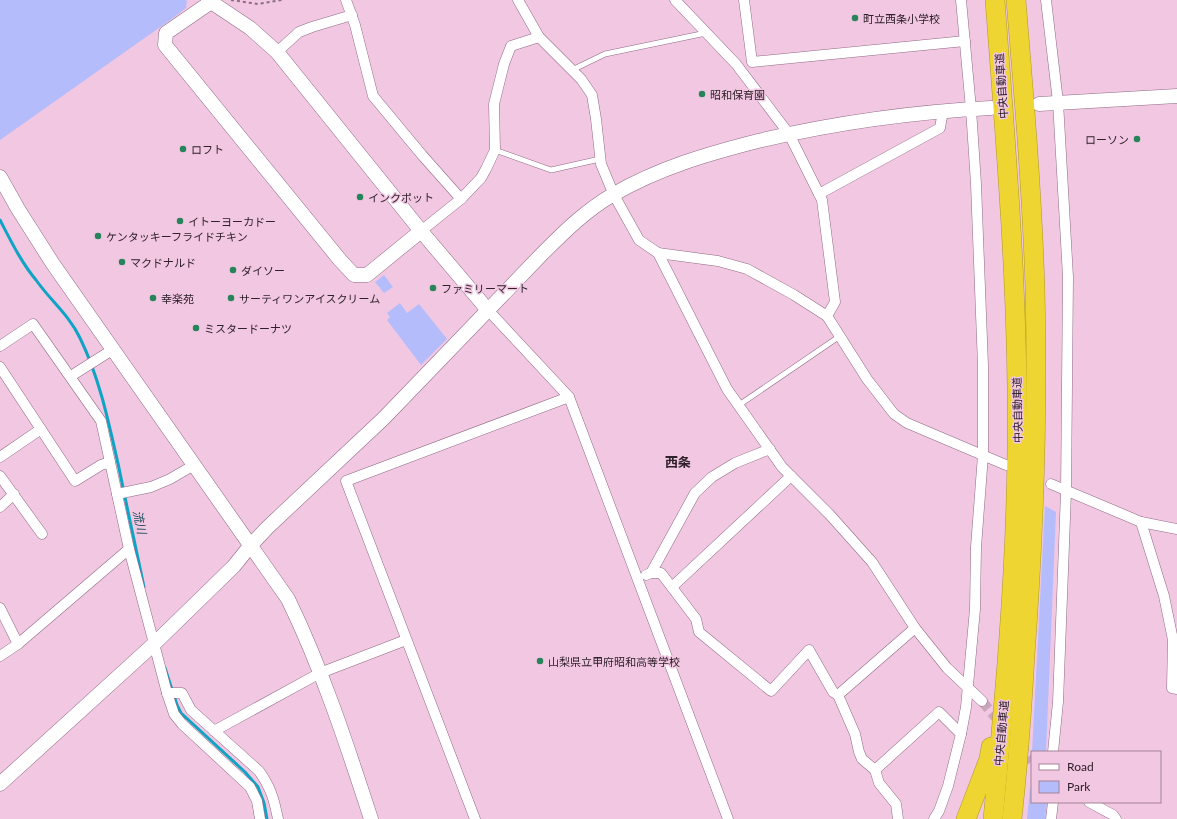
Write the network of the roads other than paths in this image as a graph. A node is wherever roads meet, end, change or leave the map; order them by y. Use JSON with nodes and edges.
{"nodes":[{"id":1,"x":346,"y":0,"type":"edge"},
{"id":2,"x":518,"y":0,"type":"edge"},
{"id":3,"x":675,"y":0,"type":"edge"},
{"id":4,"x":744,"y":0,"type":"edge"},
{"id":5,"x":961,"y":0,"type":"edge"},
{"id":6,"x":994,"y":0,"type":"edge"},
{"id":7,"x":1016,"y":0,"type":"edge"},
{"id":8,"x":1046,"y":0,"type":"edge"},
{"id":9,"x":214,"y":4,"type":"edge"},
{"id":10,"x":352,"y":15,"type":"junction"},
{"id":11,"x":706,"y":33,"type":"junction"},
{"id":12,"x":539,"y":37,"type":"junction"},
{"id":13,"x":965,"y":41,"type":"junction"},
{"id":14,"x":277,"y":52,"type":"junction"},
{"id":15,"x":572,"y":70,"type":"junction"},
{"id":16,"x":1177,"y":96,"type":"edge"},
{"id":17,"x":1058,"y":102,"type":"junction"},
{"id":18,"x":1040,"y":104,"type":"dead end"},
{"id":19,"x":991,"y":108,"type":"dead end"},
{"id":20,"x":971,"y":109,"type":"junction"},
{"id":21,"x":943,"y":111,"type":"junction"},
{"id":22,"x":789,"y":134,"type":"junction"},
{"id":23,"x":495,"y":150,"type":"junction"},
{"id":24,"x":600,"y":159,"type":"junction"},
{"id":25,"x":2,"y":185,"type":"edge"},
{"id":26,"x":819,"y":194,"type":"junction"},
{"id":27,"x":614,"y":195,"type":"junction"},
{"id":28,"x":461,"y":199,"type":"junction"},
{"id":29,"x":421,"y":231,"type":"junction"},
{"id":30,"x":658,"y":253,"type":"junction"},
{"id":31,"x":487,"y":309,"type":"junction"},
{"id":32,"x":827,"y":316,"type":"junction"},
{"id":33,"x":840,"y":336,"type":"junction"},
{"id":34,"x":0,"y":346,"type":"edge"},
{"id":35,"x":112,"y":350,"type":"junction"},
{"id":36,"x":0,"y":368,"type":"edge"},
{"id":37,"x":70,"y":376,"type":"junction"},
{"id":38,"x":569,"y":397,"type":"junction"},
{"id":39,"x":739,"y":406,"type":"junction"},
{"id":40,"x":41,"y":429,"type":"junction"},
{"id":41,"x":770,"y":450,"type":"junction"},
{"id":42,"x":983,"y":455,"type":"junction"},
{"id":43,"x":0,"y":458,"type":"edge"},
{"id":44,"x":110,"y":462,"type":"junction"},
{"id":45,"x":194,"y":465,"type":"junction"},
{"id":46,"x":1006,"y":465,"type":"dead end"},
{"id":47,"x":0,"y":476,"type":"edge"},
{"id":48,"x":791,"y":476,"type":"junction"},
{"id":49,"x":1051,"y":484,"type":"dead end"},
{"id":50,"x":1066,"y":492,"type":"junction"},
{"id":51,"x":14,"y":494,"type":"junction"},
{"id":52,"x":118,"y":494,"type":"junction"},
{"id":53,"x":1016,"y":504,"type":"junction"},
{"id":54,"x":0,"y":507,"type":"edge"},
{"id":55,"x":1141,"y":522,"type":"junction"},
{"id":56,"x":1177,"y":529,"type":"edge"},
{"id":57,"x":42,"y":534,"type":"dead end"},
{"id":58,"x":250,"y":546,"type":"junction"},
{"id":59,"x":129,"y":549,"type":"junction"},
{"id":60,"x":651,"y":573,"type":"junction"},
{"id":61,"x":638,"y":579,"type":"junction"},
{"id":62,"x":672,"y":587,"type":"junction"},
{"id":63,"x":0,"y":608,"type":"edge"},
{"id":64,"x":915,"y":628,"type":"junction"},
{"id":65,"x":406,"y":640,"type":"junction"},
{"id":66,"x":18,"y":644,"type":"junction"},
{"id":67,"x":154,"y":644,"type":"junction"},
{"id":68,"x":0,"y":656,"type":"edge"},
{"id":69,"x":320,"y":673,"type":"junction"},
{"id":70,"x":967,"y":688,"type":"junction"},
{"id":71,"x":1177,"y":689,"type":"edge"},
{"id":72,"x":167,"y":694,"type":"junction"},
{"id":73,"x":838,"y":695,"type":"junction"},
{"id":74,"x":982,"y":701,"type":"tunnel mouth"},
{"id":75,"x":214,"y":731,"type":"junction"},
{"id":76,"x":961,"y":734,"type":"junction"},
{"id":77,"x":1053,"y":751,"type":"edge"},
{"id":78,"x":875,"y":770,"type":"junction"},
{"id":79,"x":1017,"y":773,"type":"junction"},
{"id":80,"x":0,"y":784,"type":"edge"},
{"id":81,"x":1053,"y":803,"type":"edge"},
{"id":82,"x":1091,"y":803,"type":"edge"},
{"id":83,"x":260,"y":819,"type":"edge"},
{"id":84,"x":278,"y":819,"type":"edge"},
{"id":85,"x":371,"y":819,"type":"edge"},
{"id":86,"x":475,"y":819,"type":"edge"},
{"id":87,"x":728,"y":819,"type":"edge"},
{"id":88,"x":898,"y":819,"type":"edge"},
{"id":89,"x":934,"y":819,"type":"edge"},
{"id":90,"x":966,"y":819,"type":"edge"},
{"id":91,"x":993,"y":819,"type":"edge"},
{"id":92,"x":1012,"y":819,"type":"edge"},
{"id":93,"x":1019,"y":819,"type":"edge"},
{"id":94,"x":1051,"y":819,"type":"edge"},
{"id":95,"x":1116,"y":819,"type":"edge"}],
"edges":[{"from":1,"to":10,"type":"street"},
{"from":2,"to":12,"type":"street"},
{"from":3,"to":11,"type":"street"},
{"from":4,"to":13,"type":"street"},
{"from":5,"to":13,"type":"street"},
{"from":6,"to":53,"type":"highway","name":"中央自動車道"},
{"from":7,"to":79,"type":"highway","name":"中央自動車道"},
{"from":8,"to":17,"type":"street"},
{"from":9,"to":14,"type":"street"},
{"from":9,"to":29,"type":"street"},
{"from":10,"to":14,"type":"street"},
{"from":10,"to":28,"type":"street"},
{"from":11,"to":15,"type":"lane"},
{"from":11,"to":22,"type":"street"},
{"from":12,"to":15,"type":"street"},
{"from":12,"to":23,"type":"street"},
{"from":13,"to":20,"type":"street"},
{"from":14,"to":29,"type":"street"},
{"from":15,"to":24,"type":"street"},
{"from":16,"to":17,"type":"street"},
{"from":17,"to":18,"type":"street"},
{"from":17,"to":50,"type":"street"},
{"from":19,"to":20,"type":"street"},
{"from":20,"to":21,"type":"street"},
{"from":20,"to":42,"type":"street"},
{"from":21,"to":22,"type":"street"},
{"from":21,"to":26,"type":"street"},
{"from":22,"to":26,"type":"street"},
{"from":22,"to":27,"type":"street"},
{"from":23,"to":24,"type":"lane"},
{"from":23,"to":28,"type":"street"},
{"from":24,"to":27,"type":"street"},
{"from":25,"to":35,"type":"street"},
{"from":26,"to":32,"type":"street"},
{"from":27,"to":30,"type":"street"},
{"from":27,"to":31,"type":"street"},
{"from":28,"to":29,"type":"street"},
{"from":29,"to":31,"type":"street"},
{"from":30,"to":32,"type":"street"},
{"from":30,"to":39,"type":"street"},
{"from":31,"to":38,"type":"street"},
{"from":31,"to":58,"type":"street"},
{"from":32,"to":33,"type":"street"},
{"from":33,"to":39,"type":"lane"},
{"from":33,"to":42,"type":"street"},
{"from":34,"to":37,"type":"street"},
{"from":35,"to":37,"type":"street"},
{"from":35,"to":45,"type":"street"},
{"from":36,"to":40,"type":"street"},
{"from":37,"to":44,"type":"street"},
{"from":38,"to":61,"type":"street"},
{"from":38,"to":65,"type":"street"},
{"from":39,"to":41,"type":"street"},
{"from":40,"to":43,"type":"street"},
{"from":40,"to":44,"type":"street"},
{"from":41,"to":48,"type":"street"},
{"from":41,"to":60,"type":"street"},
{"from":42,"to":46,"type":"street"},
{"from":42,"to":70,"type":"street"},
{"from":44,"to":52,"type":"street"},
{"from":45,"to":52,"type":"street"},
{"from":45,"to":58,"type":"street"},
{"from":47,"to":51,"type":"street"},
{"from":48,"to":62,"type":"street"},
{"from":48,"to":64,"type":"street"},
{"from":49,"to":50,"type":"street"},
{"from":50,"to":55,"type":"street"},
{"from":50,"to":77,"type":"street"},
{"from":51,"to":54,"type":"street"},
{"from":51,"to":57,"type":"street"},
{"from":52,"to":59,"type":"street"},
{"from":53,"to":90,"type":"highway"},
{"from":53,"to":91,"type":"highway","name":"中央自動車道"},
{"from":55,"to":56,"type":"street"},
{"from":55,"to":71,"type":"street"},
{"from":58,"to":67,"type":"street"},
{"from":58,"to":69,"type":"street"},
{"from":59,"to":66,"type":"street"},
{"from":59,"to":67,"type":"street"},
{"from":60,"to":61,"type":"street"},
{"from":60,"to":62,"type":"street"},
{"from":61,"to":87,"type":"street"},
{"from":62,"to":73,"type":"street"},
{"from":63,"to":66,"type":"street"},
{"from":64,"to":70,"type":"street"},
{"from":64,"to":73,"type":"street"},
{"from":65,"to":69,"type":"street"},
{"from":65,"to":86,"type":"street"},
{"from":66,"to":68,"type":"street"},
{"from":67,"to":72,"type":"street"},
{"from":67,"to":80,"type":"street"},
{"from":69,"to":75,"type":"street"},
{"from":69,"to":85,"type":"street"},
{"from":70,"to":74,"type":"street"},
{"from":70,"to":76,"type":"street"},
{"from":72,"to":75,"type":"street"},
{"from":72,"to":83,"type":"street"},
{"from":73,"to":78,"type":"street"},
{"from":75,"to":84,"type":"street"},
{"from":76,"to":78,"type":"street"},
{"from":76,"to":89,"type":"street"},
{"from":78,"to":88,"type":"street"},
{"from":79,"to":92,"type":"highway","name":"中央自動車道"},
{"from":79,"to":93,"type":"highway"},
{"from":81,"to":94,"type":"street"},
{"from":82,"to":95,"type":"street"}]}
